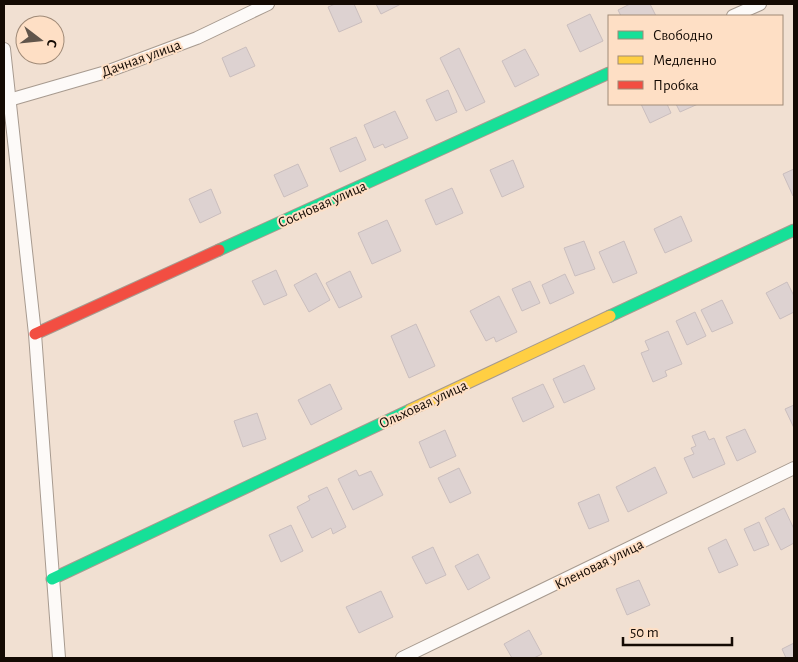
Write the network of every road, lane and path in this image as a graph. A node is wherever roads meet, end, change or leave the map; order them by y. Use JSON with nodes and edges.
{"nodes":[{"id":1,"x":268,"y":4,"type":"edge"},
{"id":2,"x":760,"y":4,"type":"edge"},
{"id":3,"x":735,"y":15,"type":"edge"},
{"id":4,"x":4,"y":50,"type":"edge"},
{"id":5,"x":608,"y":73,"type":"edge"},
{"id":6,"x":9,"y":100,"type":"junction"},
{"id":7,"x":794,"y":230,"type":"edge"},
{"id":8,"x":35,"y":334,"type":"junction"},
{"id":9,"x":794,"y":468,"type":"edge"},
{"id":10,"x":52,"y":579,"type":"junction"},
{"id":11,"x":59,"y":658,"type":"edge"},
{"id":12,"x":402,"y":658,"type":"edge"}],
"edges":[{"from":1,"to":6,"type":"street","name":"Дачная улица"},
{"from":2,"to":3,"type":"street"},
{"from":4,"to":6,"type":"street"},
{"from":5,"to":8,"type":"street","name":"Сосновая улица"},
{"from":6,"to":8,"type":"street"},
{"from":7,"to":10,"type":"street","name":"Ольховая улица"},
{"from":8,"to":10,"type":"street"},
{"from":9,"to":12,"type":"street","name":"Кленовая улица"},
{"from":10,"to":11,"type":"street"}]}
